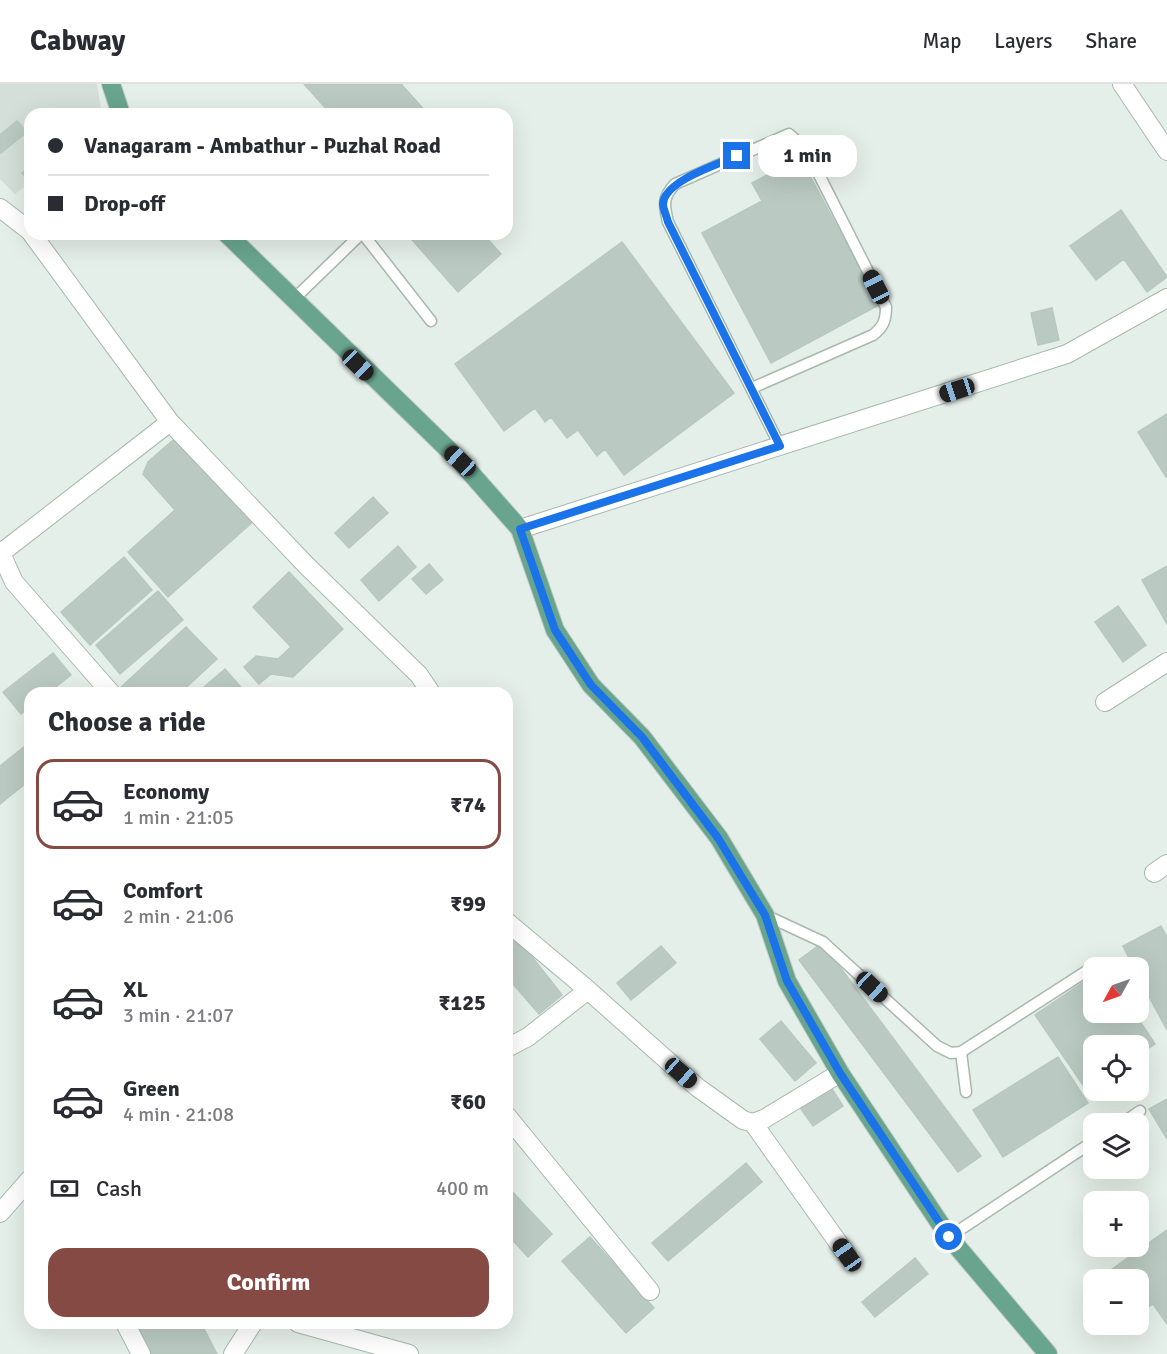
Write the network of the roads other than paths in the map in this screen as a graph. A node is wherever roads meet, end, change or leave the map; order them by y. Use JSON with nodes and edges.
{"nodes":[{"id":1,"x":111,"y":84,"type":"edge"},
{"id":2,"x":1122,"y":84,"type":"edge"},
{"id":3,"x":119,"y":108,"type":"edge"},
{"id":4,"x":1167,"y":151,"type":"edge"},
{"id":5,"x":0,"y":208,"type":"edge"},
{"id":6,"x":24,"y":227,"type":"edge"},
{"id":7,"x":37,"y":240,"type":"edge"},
{"id":8,"x":233,"y":240,"type":"edge"},
{"id":9,"x":356,"y":240,"type":"edge"},
{"id":10,"x":367,"y":240,"type":"edge"},
{"id":11,"x":1167,"y":298,"type":"edge"},
{"id":12,"x":293,"y":300,"type":"junction"},
{"id":13,"x":431,"y":321,"type":"dead end"},
{"id":14,"x":752,"y":388,"type":"junction"},
{"id":15,"x":170,"y":423,"type":"junction"},
{"id":16,"x":780,"y":446,"type":"junction"},
{"id":17,"x":520,"y":529,"type":"junction"},
{"id":18,"x":1,"y":552,"type":"edge"},
{"id":19,"x":7,"y":586,"type":"edge"},
{"id":20,"x":1167,"y":662,"type":"edge"},
{"id":21,"x":105,"y":687,"type":"edge"},
{"id":22,"x":427,"y":687,"type":"edge"},
{"id":23,"x":1105,"y":702,"type":"dead end"},
{"id":24,"x":765,"y":915,"type":"junction"},
{"id":25,"x":513,"y":927,"type":"edge"},
{"id":26,"x":1083,"y":973,"type":"edge"},
{"id":27,"x":588,"y":990,"type":"junction"},
{"id":28,"x":513,"y":1045,"type":"edge"},
{"id":29,"x":961,"y":1053,"type":"junction"},
{"id":30,"x":840,"y":1073,"type":"junction"},
{"id":31,"x":966,"y":1092,"type":"dead end"},
{"id":32,"x":1140,"y":1111,"type":"dead end"},
{"id":33,"x":1137,"y":1113,"type":"edge"},
{"id":34,"x":513,"y":1123,"type":"edge"},
{"id":35,"x":753,"y":1123,"type":"junction"},
{"id":36,"x":1083,"y":1148,"type":"edge"},
{"id":37,"x":24,"y":1186,"type":"edge"},
{"id":38,"x":0,"y":1213,"type":"edge"},
{"id":39,"x":949,"y":1237,"type":"junction"},
{"id":40,"x":847,"y":1255,"type":"dead end"},
{"id":41,"x":650,"y":1291,"type":"dead end"},
{"id":42,"x":128,"y":1329,"type":"edge"},
{"id":43,"x":250,"y":1329,"type":"edge"},
{"id":44,"x":319,"y":1329,"type":"edge"},
{"id":45,"x":141,"y":1354,"type":"edge"},
{"id":46,"x":233,"y":1354,"type":"edge"},
{"id":47,"x":409,"y":1354,"type":"edge"},
{"id":48,"x":1048,"y":1354,"type":"edge"}],
"edges":[{"from":1,"to":3,"type":"main road"},
{"from":2,"to":4,"type":"street"},
{"from":5,"to":6,"type":"street"},
{"from":7,"to":15,"type":"street"},
{"from":8,"to":12,"type":"main road"},
{"from":9,"to":12,"type":"lane"},
{"from":10,"to":13,"type":"lane"},
{"from":11,"to":16,"type":"street"},
{"from":12,"to":17,"type":"main road"},
{"from":14,"to":14,"type":"lane"},
{"from":14,"to":16,"type":"lane"},
{"from":15,"to":18,"type":"street"},
{"from":15,"to":22,"type":"street"},
{"from":16,"to":17,"type":"street"},
{"from":17,"to":24,"type":"main road"},
{"from":18,"to":19,"type":"street"},
{"from":19,"to":21,"type":"street"},
{"from":20,"to":23,"type":"street"},
{"from":24,"to":29,"type":"lane"},
{"from":24,"to":30,"type":"main road"},
{"from":25,"to":27,"type":"street"},
{"from":26,"to":29,"type":"lane"},
{"from":27,"to":28,"type":"street"},
{"from":27,"to":35,"type":"street"},
{"from":29,"to":31,"type":"lane"},
{"from":30,"to":35,"type":"street"},
{"from":30,"to":39,"type":"main road"},
{"from":32,"to":33,"type":"lane"},
{"from":34,"to":41,"type":"street"},
{"from":35,"to":40,"type":"street"},
{"from":36,"to":39,"type":"lane"},
{"from":37,"to":38,"type":"street"},
{"from":39,"to":48,"type":"main road"},
{"from":42,"to":45,"type":"street"},
{"from":43,"to":46,"type":"street"},
{"from":44,"to":47,"type":"street"}]}
